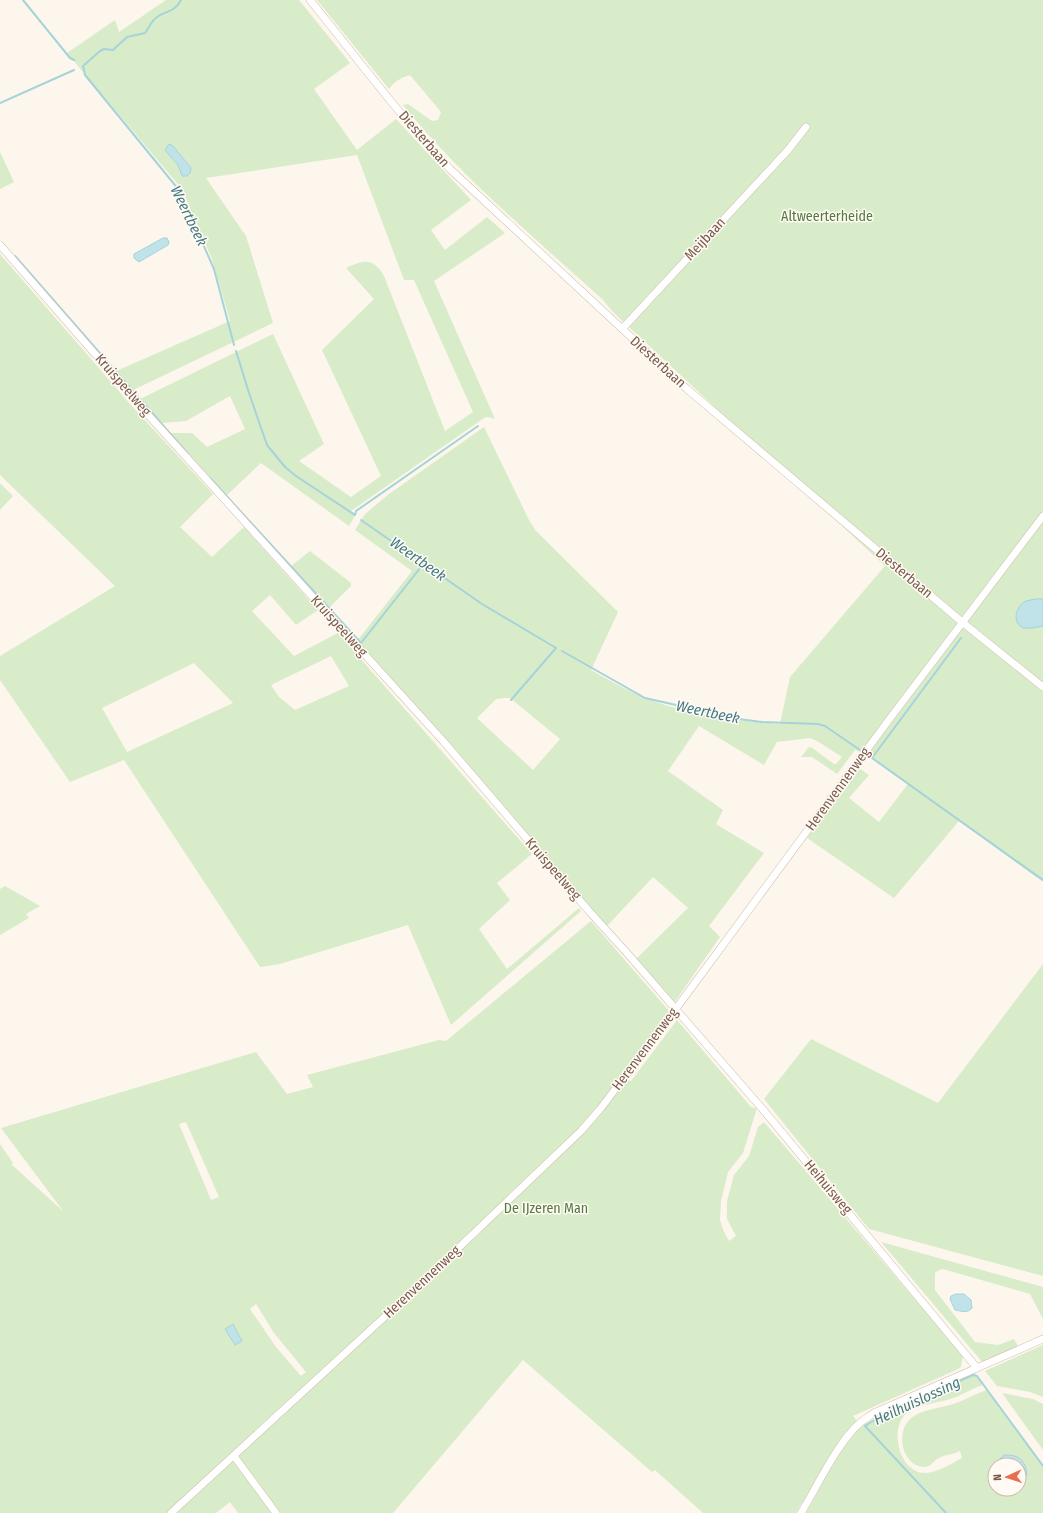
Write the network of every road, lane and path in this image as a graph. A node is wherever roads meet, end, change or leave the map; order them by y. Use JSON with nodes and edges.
{"nodes":[{"id":1,"x":310,"y":0,"type":"edge"},
{"id":2,"x":806,"y":128,"type":"dead end"},
{"id":3,"x":0,"y":245,"type":"edge"},
{"id":4,"x":622,"y":329,"type":"junction"},
{"id":5,"x":1043,"y":516,"type":"edge"},
{"id":6,"x":962,"y":622,"type":"junction"},
{"id":7,"x":1043,"y":687,"type":"edge"},
{"id":8,"x":675,"y":1010,"type":"junction"},
{"id":9,"x":1043,"y":1339,"type":"edge"},
{"id":10,"x":977,"y":1368,"type":"junction"},
{"id":11,"x":234,"y":1456,"type":"junction"},
{"id":12,"x":171,"y":1513,"type":"edge"},
{"id":13,"x":276,"y":1513,"type":"edge"},
{"id":14,"x":801,"y":1513,"type":"edge"}],
"edges":[{"from":1,"to":4,"type":"street","name":"Diesterbaan"},
{"from":2,"to":4,"type":"street","name":"Meijbaan"},
{"from":3,"to":8,"type":"street","name":"Kruispeelweg"},
{"from":4,"to":6,"type":"street","name":"Diesterbaan"},
{"from":5,"to":6,"type":"street","name":"Herenvennenweg"},
{"from":6,"to":7,"type":"street","name":"Diesterbaan"},
{"from":6,"to":8,"type":"street","name":"Herenvennenweg"},
{"from":8,"to":10,"type":"street","name":"Heihuisweg"},
{"from":8,"to":11,"type":"street","name":"Herenvennenweg"},
{"from":9,"to":10,"type":"street"},
{"from":10,"to":14,"type":"street"},
{"from":11,"to":12,"type":"street","name":"Herenvennenweg"},
{"from":11,"to":13,"type":"street"}]}
